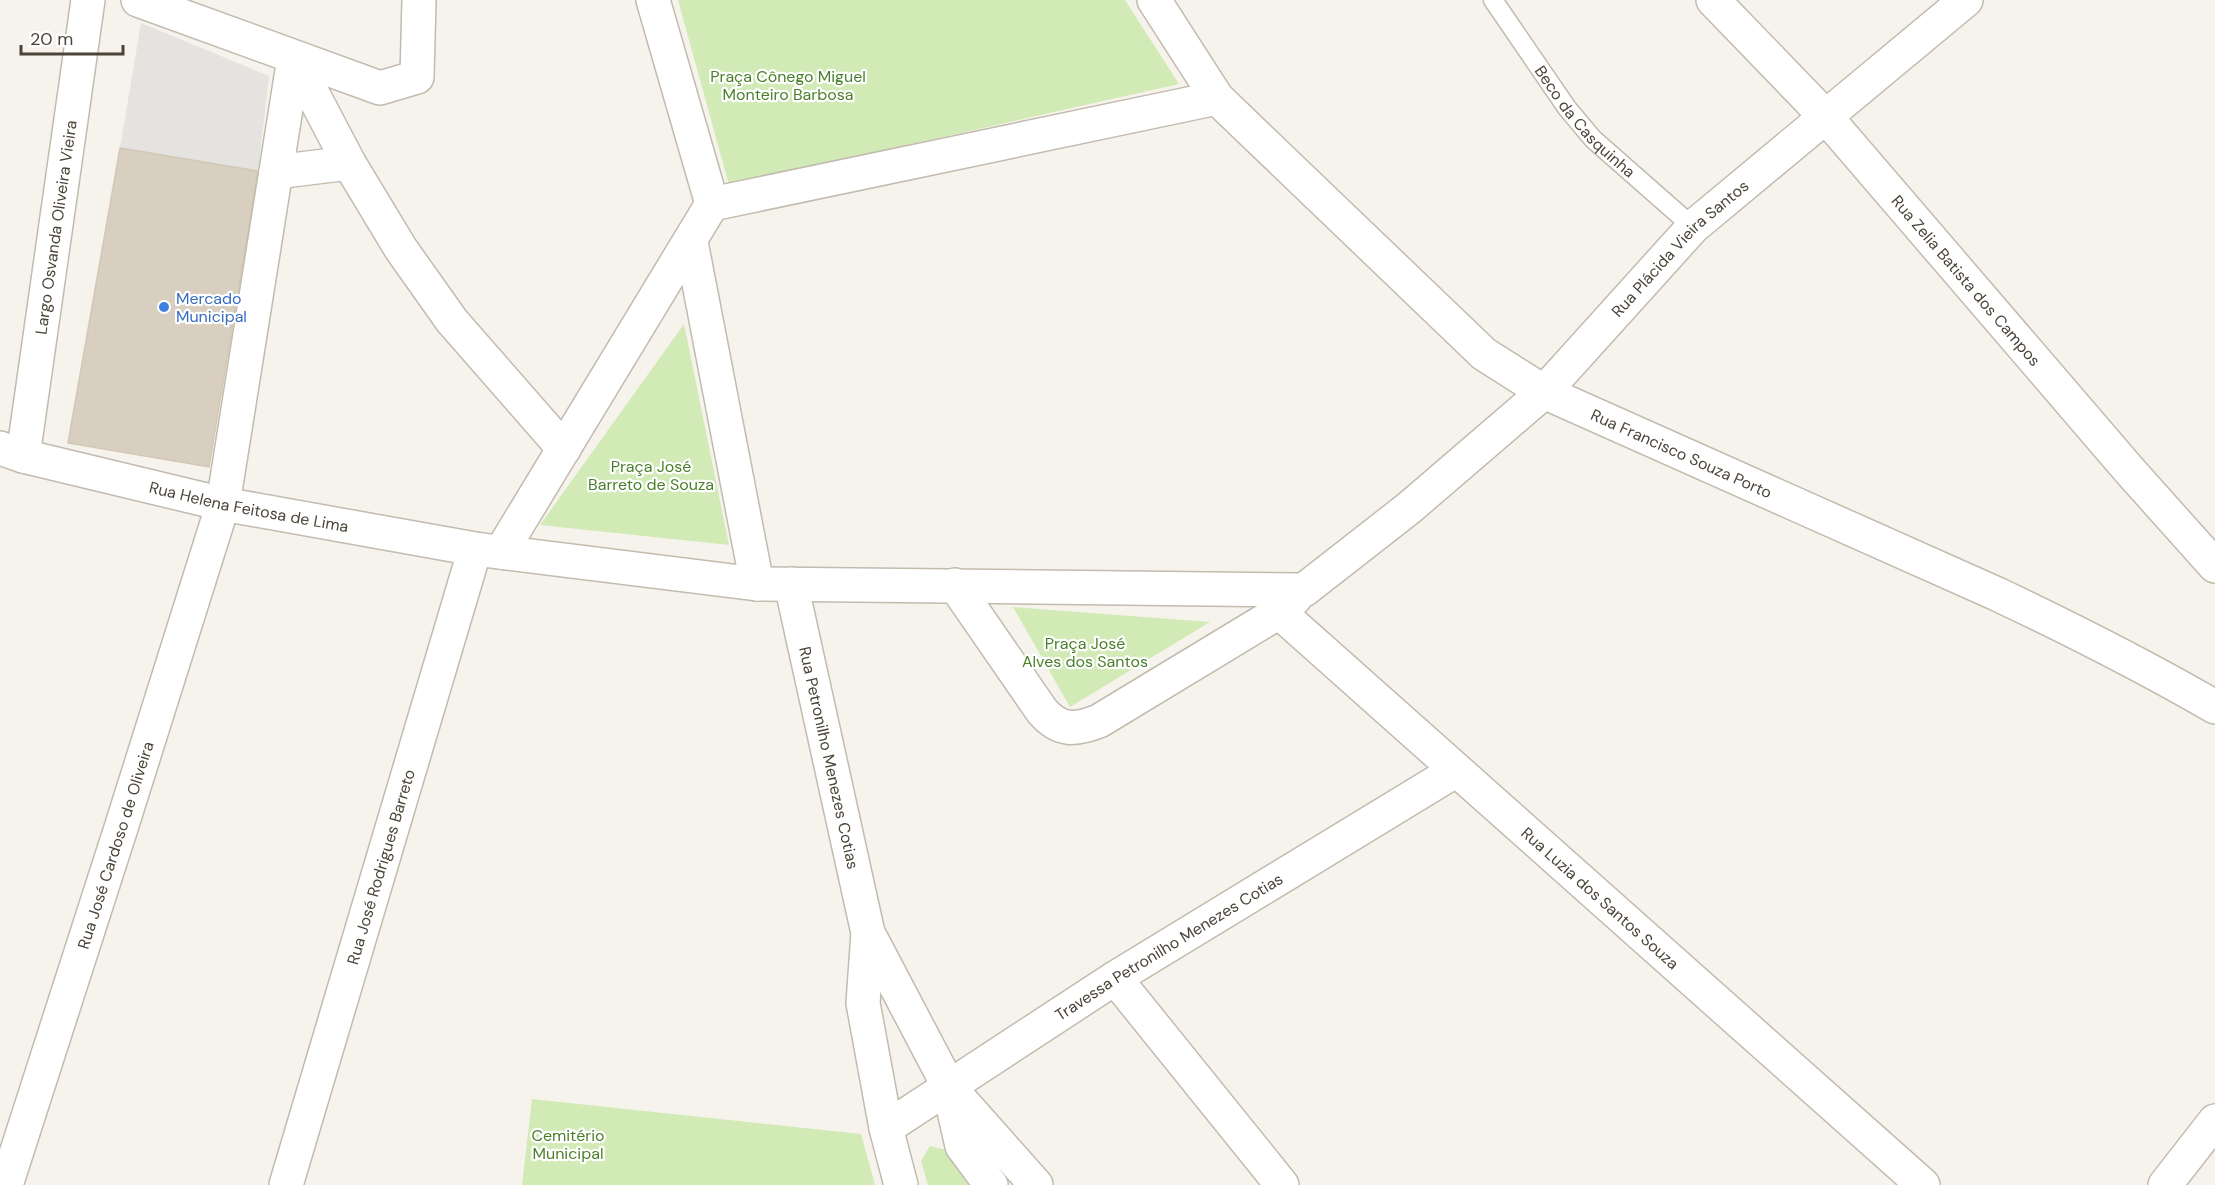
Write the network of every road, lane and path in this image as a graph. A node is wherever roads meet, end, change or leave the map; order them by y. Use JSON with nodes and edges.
{"nodes":[{"id":1,"x":88,"y":0,"type":"edge"},
{"id":2,"x":138,"y":0,"type":"edge"},
{"id":3,"x":419,"y":0,"type":"edge"},
{"id":4,"x":653,"y":0,"type":"edge"},
{"id":5,"x":1154,"y":0,"type":"edge"},
{"id":6,"x":1494,"y":0,"type":"edge"},
{"id":7,"x":1713,"y":0,"type":"edge"},
{"id":8,"x":1966,"y":0,"type":"edge"},
{"id":9,"x":294,"y":58,"type":"junction"},
{"id":10,"x":1217,"y":98,"type":"junction"},
{"id":11,"x":1826,"y":117,"type":"junction"},
{"id":12,"x":349,"y":163,"type":"junction"},
{"id":13,"x":276,"y":172,"type":"junction"},
{"id":14,"x":712,"y":204,"type":"junction"},
{"id":15,"x":1693,"y":227,"type":"junction"},
{"id":16,"x":691,"y":242,"type":"junction"},
{"id":17,"x":1544,"y":392,"type":"junction"},
{"id":18,"x":564,"y":449,"type":"junction"},
{"id":19,"x":12,"y":452,"type":"edge"},
{"id":20,"x":223,"y":504,"type":"junction"},
{"id":21,"x":488,"y":550,"type":"junction"},
{"id":22,"x":2215,"y":566,"type":"edge"},
{"id":23,"x":757,"y":584,"type":"junction"},
{"id":24,"x":791,"y":584,"type":"junction"},
{"id":25,"x":955,"y":585,"type":"junction"},
{"id":26,"x":1304,"y":590,"type":"junction"},
{"id":27,"x":1279,"y":612,"type":"junction"},
{"id":28,"x":2215,"y":707,"type":"edge"},
{"id":29,"x":1455,"y":771,"type":"junction"},
{"id":30,"x":868,"y":933,"type":"junction"},
{"id":31,"x":1115,"y":978,"type":"junction"},
{"id":32,"x":949,"y":1087,"type":"junction"},
{"id":33,"x":2215,"y":1121,"type":"edge"},
{"id":34,"x":886,"y":1128,"type":"junction"},
{"id":35,"x":6,"y":1185,"type":"edge"},
{"id":36,"x":286,"y":1185,"type":"edge"},
{"id":37,"x":901,"y":1185,"type":"edge"},
{"id":38,"x":991,"y":1185,"type":"edge"},
{"id":39,"x":1036,"y":1185,"type":"edge"},
{"id":40,"x":1282,"y":1185,"type":"edge"},
{"id":41,"x":1923,"y":1185,"type":"edge"},
{"id":42,"x":2165,"y":1185,"type":"edge"}],
"edges":[{"from":1,"to":19,"type":"street","name":"Largo Osvanda Oliveira Vieira"},
{"from":2,"to":9,"type":"street"},
{"from":3,"to":9,"type":"street"},
{"from":4,"to":14,"type":"street"},
{"from":5,"to":10,"type":"street"},
{"from":6,"to":15,"type":"lane","name":"Beco da Casquinha"},
{"from":7,"to":11,"type":"street","name":"Rua Zelia Batista dos Campos"},
{"from":8,"to":11,"type":"street","name":"Rua Plácida Vieira Santos"},
{"from":9,"to":12,"type":"street"},
{"from":9,"to":13,"type":"street"},
{"from":10,"to":14,"type":"street"},
{"from":10,"to":17,"type":"street","name":"Rua Francisco Souza Porto"},
{"from":11,"to":15,"type":"street","name":"Rua Plácida Vieira Santos"},
{"from":11,"to":22,"type":"street","name":"Rua Zelia Batista dos Campos"},
{"from":12,"to":13,"type":"street"},
{"from":12,"to":18,"type":"street"},
{"from":13,"to":20,"type":"street"},
{"from":14,"to":16,"type":"street"},
{"from":15,"to":17,"type":"street","name":"Rua Plácida Vieira Santos"},
{"from":16,"to":18,"type":"street"},
{"from":16,"to":23,"type":"street"},
{"from":17,"to":26,"type":"street","name":"Rua Plácida Vieira Santos"},
{"from":17,"to":28,"type":"street","name":"Rua Francisco Souza Porto"},
{"from":18,"to":21,"type":"street"},
{"from":19,"to":20,"type":"street","name":"Rua Helena Feitosa de Lima"},
{"from":20,"to":21,"type":"street","name":"Rua Helena Feitosa de Lima"},
{"from":20,"to":35,"type":"street","name":"Rua José Cardoso de Oliveira"},
{"from":21,"to":23,"type":"street"},
{"from":21,"to":36,"type":"street","name":"Rua José Rodrigues Barreto"},
{"from":23,"to":24,"type":"street"},
{"from":24,"to":25,"type":"street"},
{"from":24,"to":30,"type":"street","name":"Rua Petronilho Menezes Cotias"},
{"from":25,"to":26,"type":"street"},
{"from":25,"to":27,"type":"street"},
{"from":26,"to":27,"type":"street"},
{"from":27,"to":29,"type":"street","name":"Rua Luzia dos Santos Souza"},
{"from":29,"to":31,"type":"street","name":"Travessa Petronilho Menezes Cotias"},
{"from":29,"to":41,"type":"street","name":"Rua Luzia dos Santos Souza"},
{"from":30,"to":32,"type":"street","name":"Rua Petronilho Menezes Cotias"},
{"from":30,"to":34,"type":"street","name":"Rua Petronilho Menezes Cotias"},
{"from":31,"to":32,"type":"street","name":"Travessa Petronilho Menezes Cotias"},
{"from":31,"to":40,"type":"street"},
{"from":32,"to":34,"type":"street","name":"Travessa Petronilho Menezes Cotias"},
{"from":32,"to":38,"type":"street"},
{"from":32,"to":39,"type":"street"},
{"from":33,"to":42,"type":"street"},
{"from":34,"to":37,"type":"street","name":"Rua Petronilho Menezes Cotias"}]}
